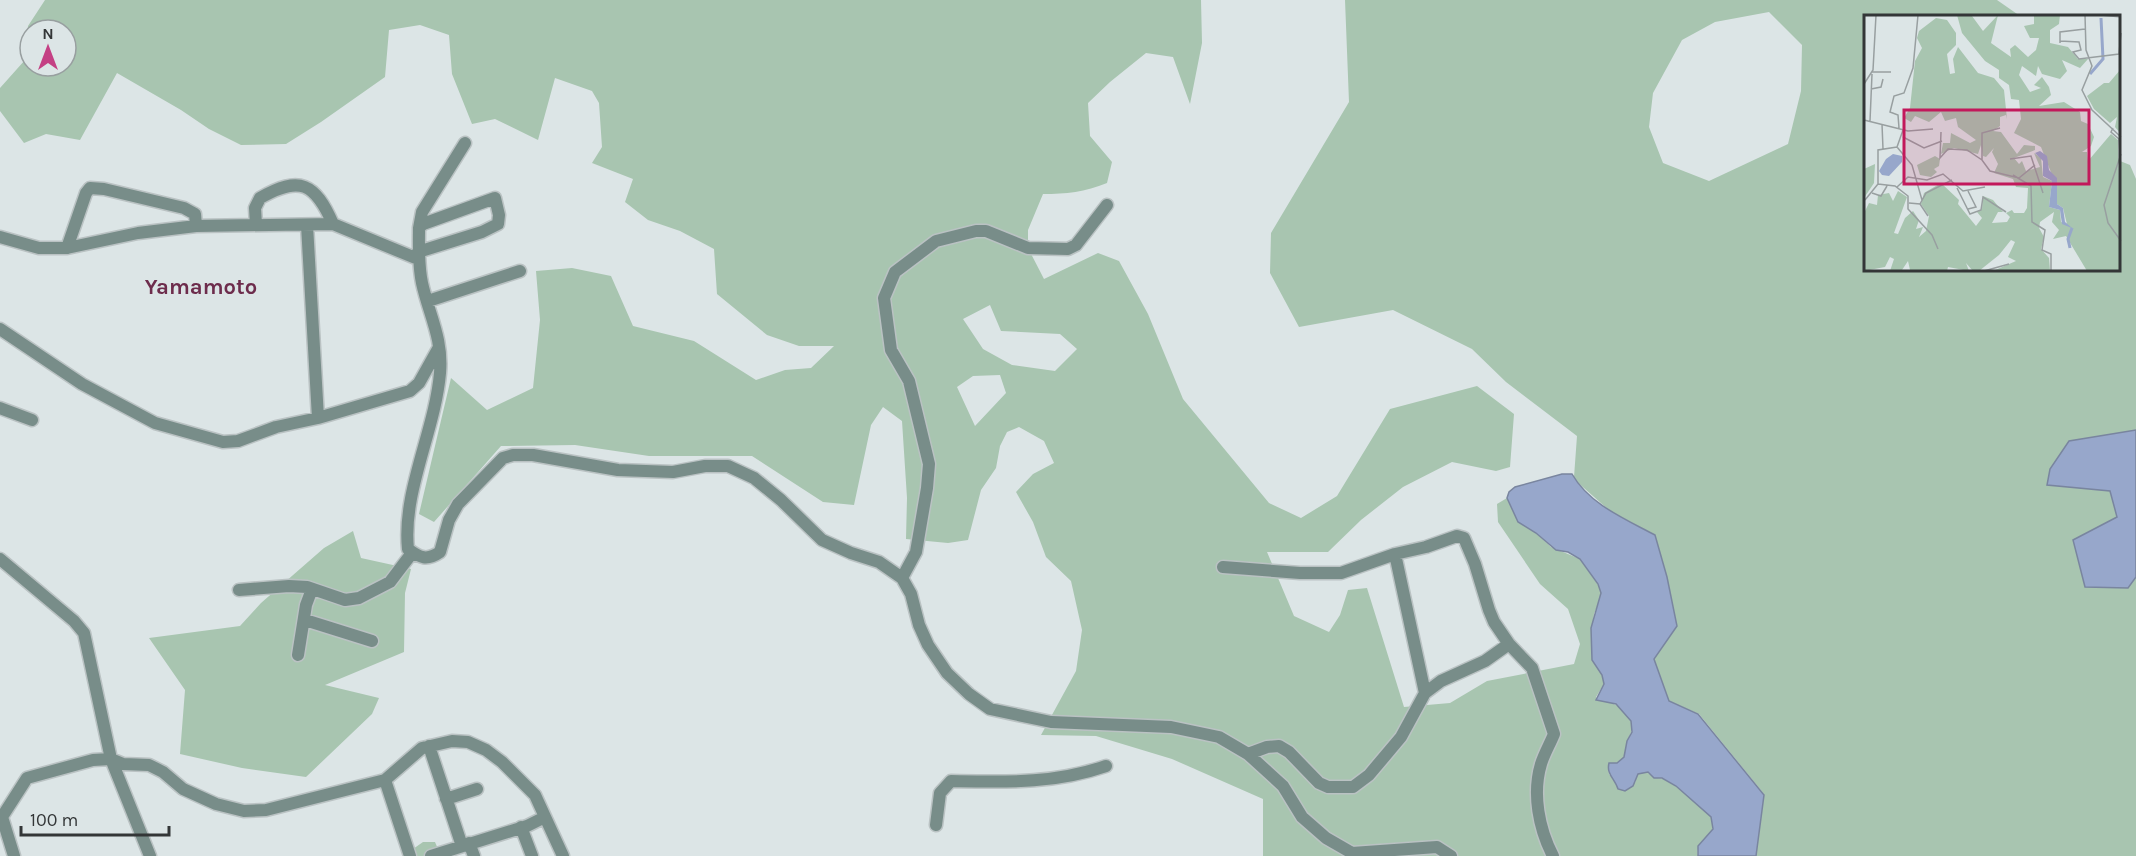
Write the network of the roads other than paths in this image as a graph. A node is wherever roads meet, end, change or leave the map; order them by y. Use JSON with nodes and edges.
{"nodes":[{"id":1,"x":465,"y":143,"type":"dead end"},
{"id":2,"x":1107,"y":205,"type":"dead end"},
{"id":3,"x":333,"y":224,"type":"junction"},
{"id":4,"x":256,"y":225,"type":"junction"},
{"id":5,"x":307,"y":225,"type":"junction"},
{"id":6,"x":196,"y":226,"type":"junction"},
{"id":7,"x":419,"y":228,"type":"junction"},
{"id":8,"x":0,"y":237,"type":"edge"},
{"id":9,"x":67,"y":248,"type":"junction"},
{"id":10,"x":418,"y":255,"type":"junction"},
{"id":11,"x":520,"y":270,"type":"dead end"},
{"id":12,"x":428,"y":301,"type":"junction"},
{"id":13,"x":0,"y":329,"type":"edge"},
{"id":14,"x":440,"y":346,"type":"junction"},
{"id":15,"x":0,"y":408,"type":"edge"},
{"id":16,"x":318,"y":418,"type":"junction"},
{"id":17,"x":32,"y":420,"type":"dead end"},
{"id":18,"x":412,"y":553,"type":"junction"},
{"id":19,"x":1395,"y":554,"type":"junction"},
{"id":20,"x":0,"y":559,"type":"edge"},
{"id":21,"x":1223,"y":567,"type":"dead end"},
{"id":22,"x":902,"y":578,"type":"junction"},
{"id":23,"x":312,"y":589,"type":"junction"},
{"id":24,"x":239,"y":590,"type":"dead end"},
{"id":25,"x":305,"y":620,"type":"junction"},
{"id":26,"x":372,"y":641,"type":"dead end"},
{"id":27,"x":1509,"y":644,"type":"junction"},
{"id":28,"x":298,"y":655,"type":"dead end"},
{"id":29,"x":1425,"y":693,"type":"junction"},
{"id":30,"x":429,"y":746,"type":"junction"},
{"id":31,"x":1248,"y":753,"type":"junction"},
{"id":32,"x":111,"y":759,"type":"junction"},
{"id":33,"x":1106,"y":766,"type":"dead end"},
{"id":34,"x":385,"y":780,"type":"junction"},
{"id":35,"x":477,"y":789,"type":"dead end"},
{"id":36,"x":446,"y":799,"type":"junction"},
{"id":37,"x":545,"y":817,"type":"junction"},
{"id":38,"x":1,"y":819,"type":"edge"},
{"id":39,"x":936,"y":825,"type":"dead end"},
{"id":40,"x":521,"y":828,"type":"junction"},
{"id":41,"x":465,"y":845,"type":"junction"},
{"id":42,"x":14,"y":856,"type":"edge"},
{"id":43,"x":150,"y":856,"type":"edge"},
{"id":44,"x":410,"y":856,"type":"edge"},
{"id":45,"x":431,"y":856,"type":"edge"},
{"id":46,"x":474,"y":856,"type":"edge"},
{"id":47,"x":532,"y":856,"type":"edge"},
{"id":48,"x":563,"y":856,"type":"edge"},
{"id":49,"x":1451,"y":856,"type":"edge"},
{"id":50,"x":1553,"y":856,"type":"edge"}],
"edges":[{"from":1,"to":7,"type":"street"},
{"from":2,"to":22,"type":"street"},
{"from":3,"to":4,"type":"street"},
{"from":3,"to":5,"type":"street"},
{"from":3,"to":10,"type":"street"},
{"from":4,"to":5,"type":"street"},
{"from":4,"to":6,"type":"street"},
{"from":5,"to":16,"type":"street"},
{"from":6,"to":9,"type":"street"},
{"from":6,"to":9,"type":"street"},
{"from":7,"to":10,"type":"street"},
{"from":7,"to":10,"type":"street"},
{"from":8,"to":9,"type":"street"},
{"from":10,"to":12,"type":"street"},
{"from":11,"to":12,"type":"street"},
{"from":12,"to":14,"type":"street"},
{"from":13,"to":16,"type":"street"},
{"from":14,"to":16,"type":"street"},
{"from":14,"to":18,"type":"street"},
{"from":15,"to":17,"type":"street"},
{"from":18,"to":22,"type":"street"},
{"from":18,"to":23,"type":"street"},
{"from":19,"to":21,"type":"street"},
{"from":19,"to":27,"type":"street"},
{"from":19,"to":29,"type":"street"},
{"from":20,"to":32,"type":"street"},
{"from":22,"to":31,"type":"street"},
{"from":23,"to":24,"type":"street"},
{"from":23,"to":25,"type":"street"},
{"from":25,"to":26,"type":"street"},
{"from":25,"to":28,"type":"street"},
{"from":27,"to":29,"type":"street"},
{"from":27,"to":50,"type":"street"},
{"from":29,"to":31,"type":"street"},
{"from":30,"to":34,"type":"street"},
{"from":30,"to":36,"type":"street"},
{"from":30,"to":37,"type":"street"},
{"from":31,"to":49,"type":"street"},
{"from":32,"to":34,"type":"street"},
{"from":32,"to":38,"type":"street"},
{"from":32,"to":43,"type":"street"},
{"from":33,"to":39,"type":"street"},
{"from":34,"to":44,"type":"street"},
{"from":35,"to":36,"type":"street"},
{"from":36,"to":41,"type":"street"},
{"from":37,"to":40,"type":"street"},
{"from":37,"to":48,"type":"street"},
{"from":38,"to":42,"type":"street"},
{"from":40,"to":41,"type":"street"},
{"from":40,"to":47,"type":"street"},
{"from":41,"to":45,"type":"street"},
{"from":41,"to":46,"type":"street"}]}
